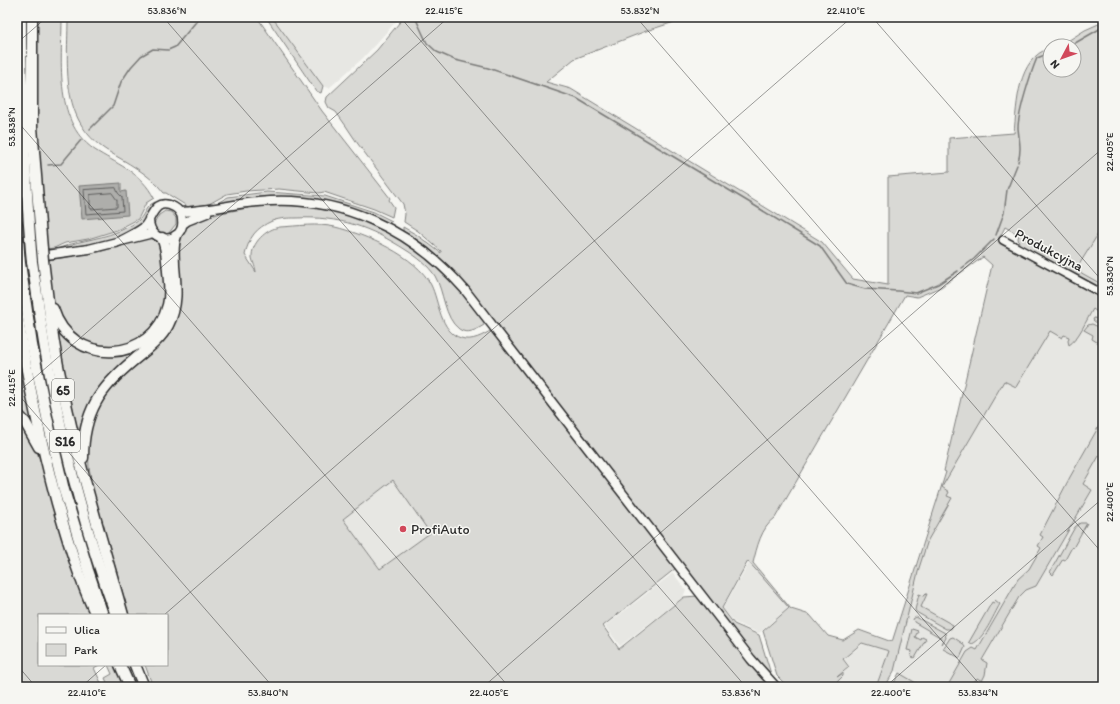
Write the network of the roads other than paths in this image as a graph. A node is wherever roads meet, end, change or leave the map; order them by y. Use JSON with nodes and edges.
{"nodes":[{"id":1,"x":20,"y":17,"type":"edge"},
{"id":2,"x":31,"y":17,"type":"edge"},
{"id":3,"x":223,"y":207,"type":"junction"},
{"id":4,"x":180,"y":212,"type":"junction"},
{"id":5,"x":149,"y":219,"type":"junction"},
{"id":6,"x":183,"y":224,"type":"junction"},
{"id":7,"x":17,"y":225,"type":"edge"},
{"id":8,"x":157,"y":236,"type":"junction"},
{"id":9,"x":176,"y":236,"type":"junction"},
{"id":10,"x":1003,"y":240,"type":"dead end"},
{"id":11,"x":116,"y":243,"type":"junction"},
{"id":12,"x":19,"y":258,"type":"edge"},
{"id":13,"x":38,"y":261,"type":"junction"},
{"id":14,"x":46,"y":289,"type":"junction"},
{"id":15,"x":1103,"y":294,"type":"edge"},
{"id":16,"x":17,"y":312,"type":"edge"},
{"id":17,"x":17,"y":414,"type":"edge"},
{"id":18,"x":46,"y":462,"type":"junction"},
{"id":19,"x":87,"y":490,"type":"junction"},
{"id":20,"x":96,"y":614,"type":"edge"},
{"id":21,"x":103,"y":614,"type":"edge"},
{"id":22,"x":116,"y":614,"type":"edge"},
{"id":23,"x":123,"y":614,"type":"edge"},
{"id":24,"x":120,"y":666,"type":"edge"},
{"id":25,"x":136,"y":666,"type":"edge"},
{"id":26,"x":129,"y":685,"type":"edge"},
{"id":27,"x":144,"y":687,"type":"edge"},
{"id":28,"x":776,"y":687,"type":"edge"}],
"edges":[{"from":1,"to":13,"type":"highway","number":"S16","bridge":true},
{"from":2,"to":13,"type":"highway","number":"65","bridge":true},
{"from":3,"to":4,"type":"main road"},
{"from":3,"to":6,"type":"main road"},
{"from":3,"to":28,"type":"main road"},
{"from":4,"to":5,"type":"main road"},
{"from":4,"to":6,"type":"main road"},
{"from":5,"to":8,"type":"main road"},
{"from":5,"to":11,"type":"main road"},
{"from":6,"to":9,"type":"main road"},
{"from":7,"to":12,"type":"highway","number":"S16"},
{"from":8,"to":9,"type":"main road"},
{"from":8,"to":11,"type":"main road"},
{"from":8,"to":14,"type":"highway"},
{"from":9,"to":19,"type":"highway"},
{"from":10,"to":15,"type":"street","name":"Produkcyjna"},
{"from":11,"to":12,"type":"main road"},
{"from":12,"to":21,"type":"highway","number":"S16"},
{"from":13,"to":14,"type":"highway","number":"65"},
{"from":13,"to":22,"type":"highway","number":"S16"},
{"from":14,"to":19,"type":"highway","number":"65"},
{"from":16,"to":18,"type":"highway","number":"S16"},
{"from":17,"to":18,"type":"highway"},
{"from":18,"to":20,"type":"highway","number":"S16"},
{"from":19,"to":23,"type":"highway","number":"65"},
{"from":24,"to":26,"type":"highway"},
{"from":25,"to":27,"type":"highway"}]}
